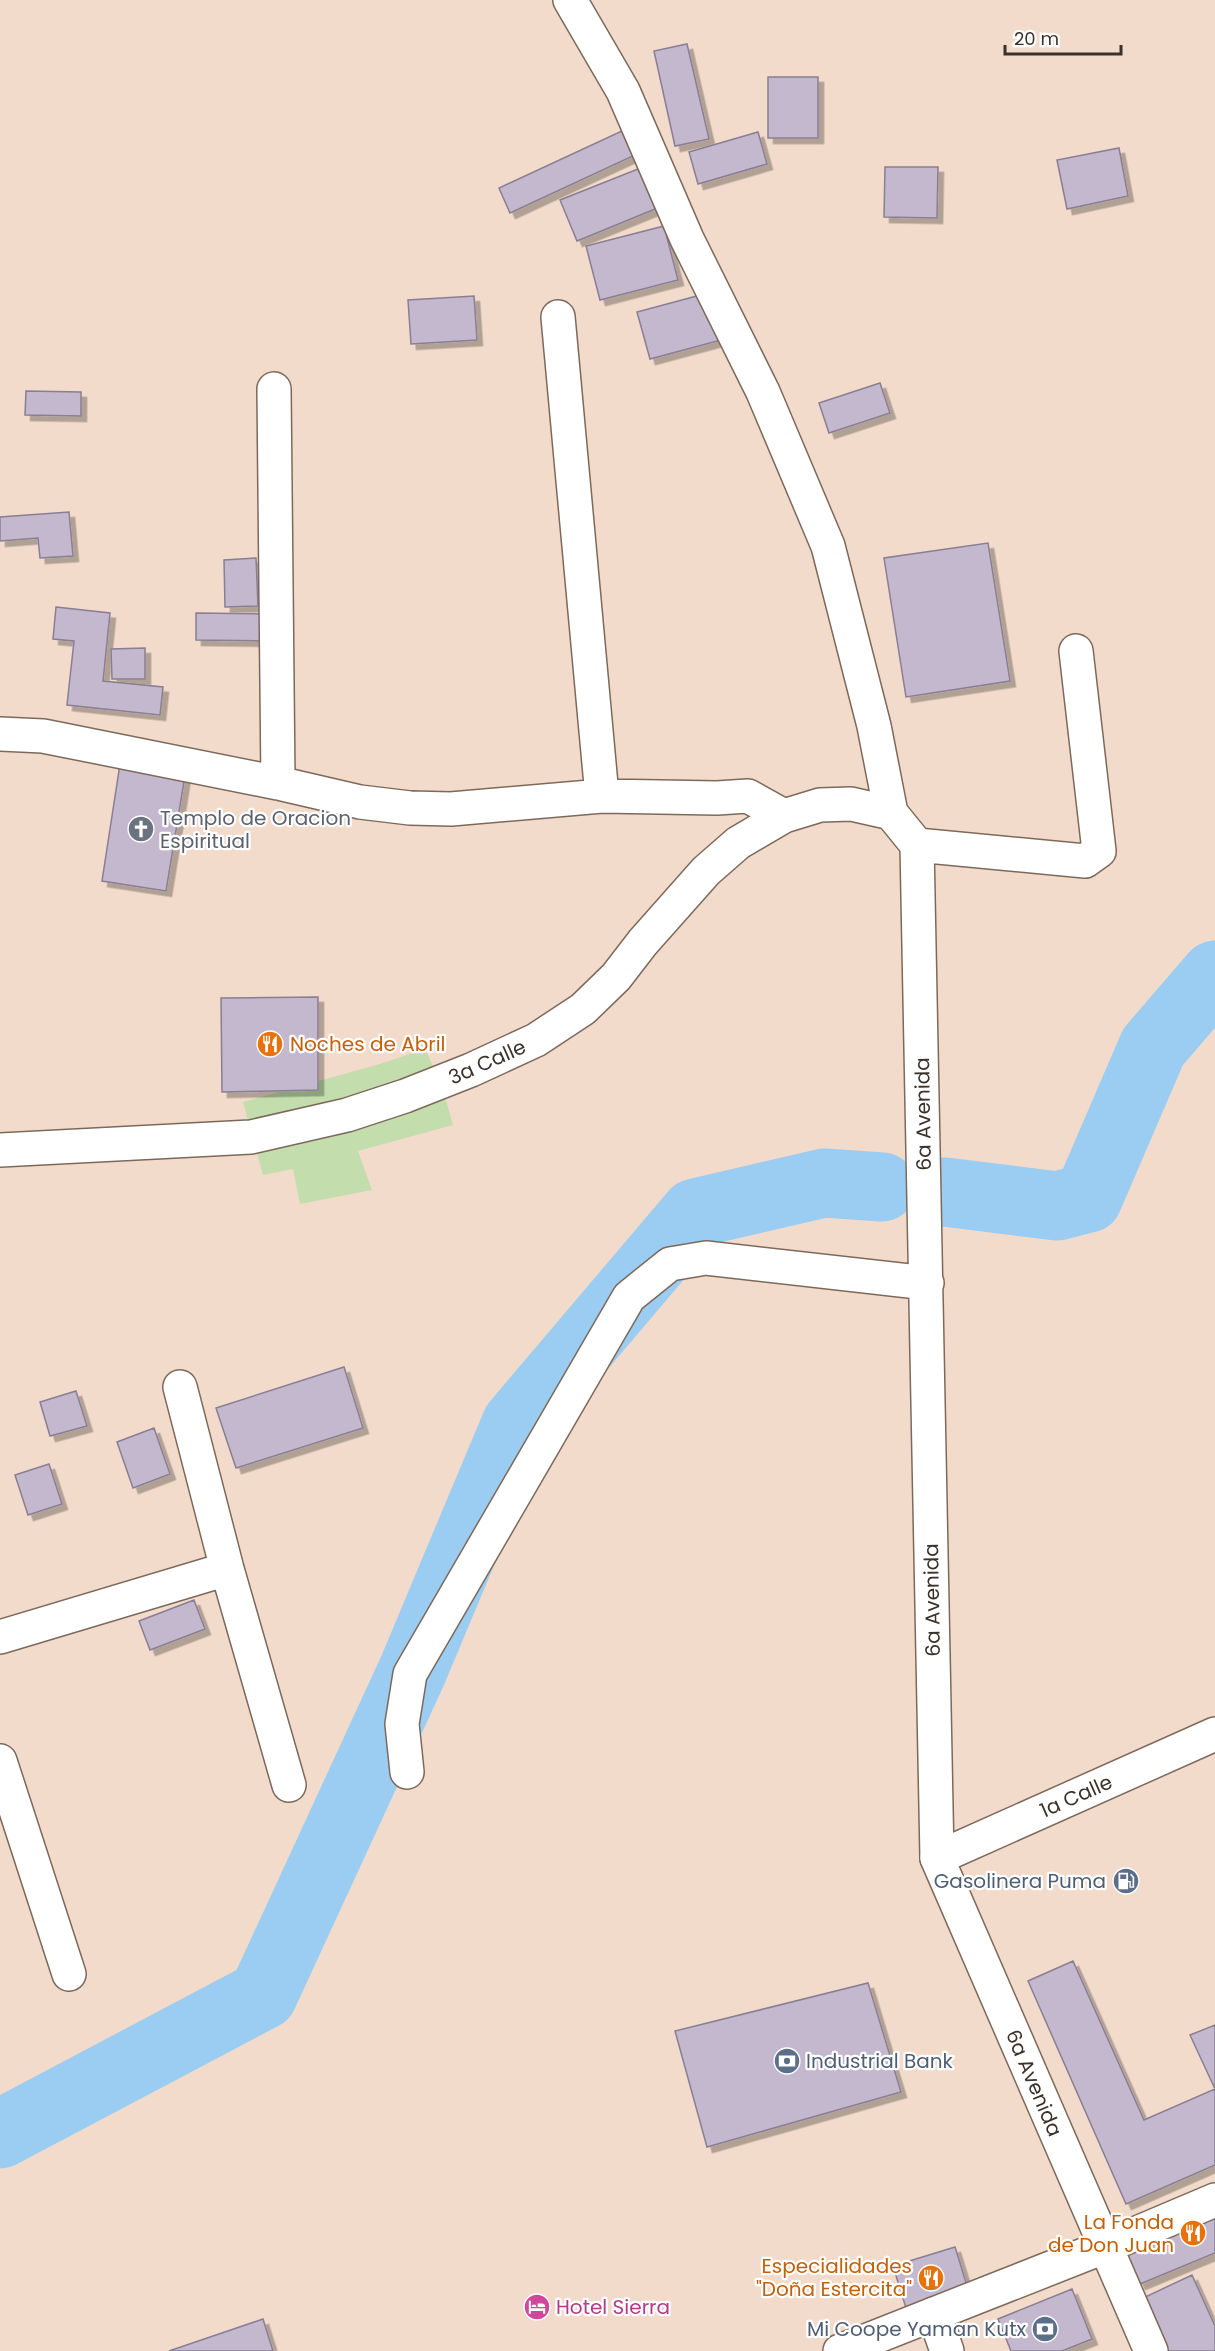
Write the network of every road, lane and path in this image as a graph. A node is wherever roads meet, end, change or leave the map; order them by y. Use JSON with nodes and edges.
{"nodes":[{"id":1,"x":570,"y":0,"type":"edge"},
{"id":2,"x":558,"y":317,"type":"dead end"},
{"id":3,"x":274,"y":389,"type":"dead end"},
{"id":4,"x":1077,"y":651,"type":"dead end"},
{"id":5,"x":0,"y":734,"type":"edge"},
{"id":6,"x":278,"y":783,"type":"junction"},
{"id":7,"x":602,"y":796,"type":"junction"},
{"id":8,"x":891,"y":813,"type":"junction"},
{"id":9,"x":784,"y":816,"type":"junction"},
{"id":10,"x":917,"y":845,"type":"junction"},
{"id":11,"x":0,"y":1150,"type":"edge"},
{"id":12,"x":927,"y":1284,"type":"junction"},
{"id":13,"x":180,"y":1388,"type":"dead end"},
{"id":14,"x":227,"y":1569,"type":"junction"},
{"id":15,"x":0,"y":1637,"type":"edge"},
{"id":16,"x":1215,"y":1734,"type":"edge"},
{"id":17,"x":0,"y":1761,"type":"edge"},
{"id":18,"x":407,"y":1772,"type":"dead end"},
{"id":19,"x":289,"y":1785,"type":"dead end"},
{"id":20,"x":937,"y":1857,"type":"junction"},
{"id":21,"x":69,"y":1974,"type":"dead end"},
{"id":22,"x":1215,"y":2200,"type":"edge"},
{"id":23,"x":1104,"y":2247,"type":"junction"},
{"id":24,"x":933,"y":2314,"type":"junction"},
{"id":25,"x":840,"y":2351,"type":"edge"},
{"id":26,"x":947,"y":2351,"type":"edge"},
{"id":27,"x":1151,"y":2351,"type":"edge"}],
"edges":[{"from":1,"to":8,"type":"street"},
{"from":2,"to":7,"type":"street"},
{"from":3,"to":6,"type":"street"},
{"from":4,"to":10,"type":"street"},
{"from":5,"to":6,"type":"street"},
{"from":6,"to":7,"type":"street"},
{"from":7,"to":9,"type":"street"},
{"from":8,"to":9,"type":"street","name":"3a Calle"},
{"from":8,"to":10,"type":"street"},
{"from":9,"to":11,"type":"street","name":"3a Calle"},
{"from":10,"to":12,"type":"street","name":"6a Avenida"},
{"from":12,"to":18,"type":"street"},
{"from":12,"to":20,"type":"street","name":"6a Avenida"},
{"from":13,"to":14,"type":"street"},
{"from":14,"to":15,"type":"street"},
{"from":14,"to":19,"type":"street"},
{"from":16,"to":20,"type":"street","name":"1a Calle"},
{"from":17,"to":21,"type":"street"},
{"from":20,"to":23,"type":"street","name":"6a Avenida"},
{"from":22,"to":23,"type":"street"},
{"from":23,"to":24,"type":"street"},
{"from":23,"to":27,"type":"street","name":"6a Avenida"},
{"from":24,"to":25,"type":"street"},
{"from":24,"to":26,"type":"street"}]}
